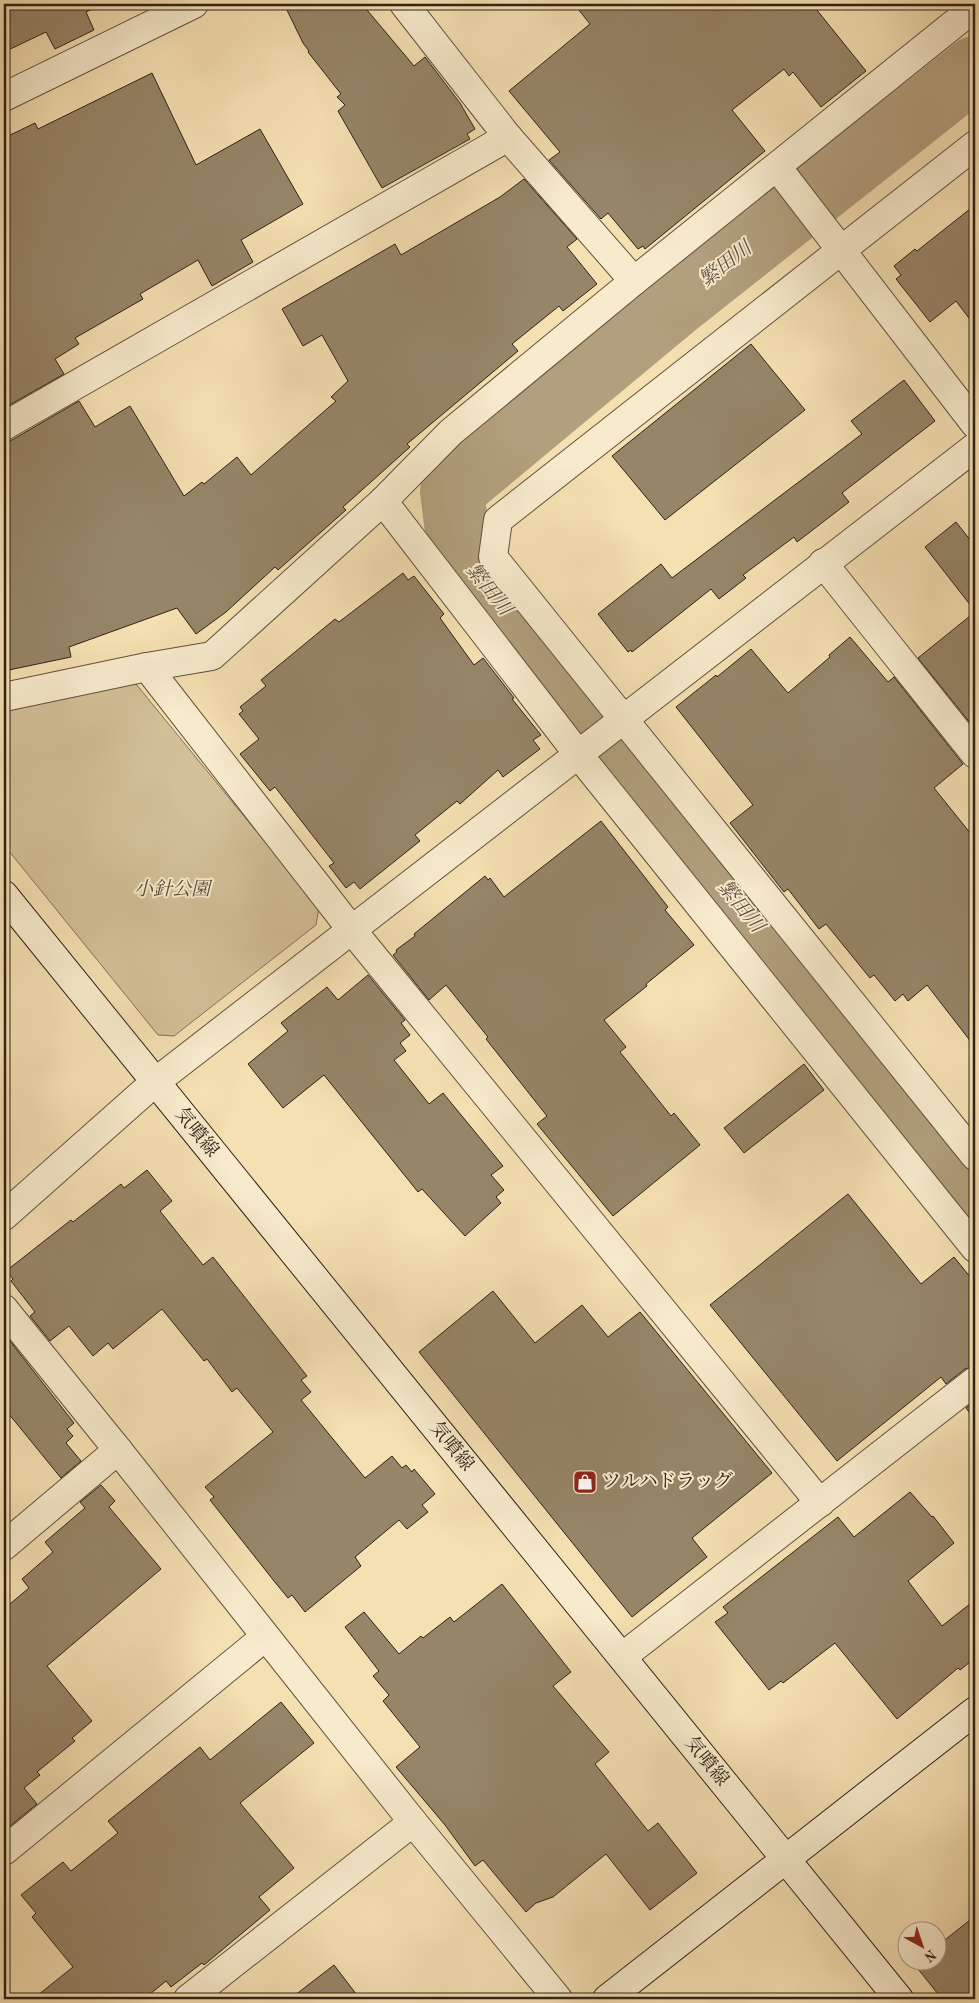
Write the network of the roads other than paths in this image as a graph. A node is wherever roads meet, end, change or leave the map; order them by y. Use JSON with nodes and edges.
{"nodes":[{"id":1,"x":194,"y":4,"type":"edge"},
{"id":2,"x":975,"y":7,"type":"edge"},
{"id":3,"x":415,"y":8,"type":"edge"},
{"id":4,"x":4,"y":97,"type":"edge"},
{"id":5,"x":508,"y":137,"type":"junction"},
{"id":6,"x":975,"y":145,"type":"edge"},
{"id":7,"x":777,"y":167,"type":"junction"},
{"id":8,"x":842,"y":251,"type":"junction"},
{"id":9,"x":634,"y":282,"type":"junction"},
{"id":10,"x":975,"y":424,"type":"edge"},
{"id":11,"x":4,"y":426,"type":"edge"},
{"id":12,"x":975,"y":447,"type":"edge"},
{"id":13,"x":383,"y":501,"type":"junction"},
{"id":14,"x":823,"y":563,"type":"junction"},
{"id":15,"x":147,"y":667,"type":"junction"},
{"id":16,"x":4,"y":698,"type":"edge"},
{"id":17,"x":623,"y":719,"type":"junction"},
{"id":18,"x":578,"y":754,"type":"junction"},
{"id":19,"x":975,"y":754,"type":"edge"},
{"id":20,"x":4,"y":895,"type":"edge"},
{"id":21,"x":351,"y":929,"type":"junction"},
{"id":22,"x":154,"y":1083,"type":"junction"},
{"id":23,"x":975,"y":1156,"type":"edge"},
{"id":24,"x":4,"y":1216,"type":"edge"},
{"id":25,"x":975,"y":1248,"type":"edge"},
{"id":26,"x":4,"y":1309,"type":"edge"},
{"id":27,"x":975,"y":1381,"type":"edge"},
{"id":28,"x":118,"y":1450,"type":"junction"},
{"id":29,"x":820,"y":1503,"type":"junction"},
{"id":30,"x":4,"y":1546,"type":"edge"},
{"id":31,"x":265,"y":1637,"type":"junction"},
{"id":32,"x":622,"y":1657,"type":"junction"},
{"id":33,"x":975,"y":1711,"type":"edge"},
{"id":34,"x":412,"y":1822,"type":"junction"},
{"id":35,"x":4,"y":1851,"type":"edge"},
{"id":36,"x":784,"y":1859,"type":"junction"},
{"id":37,"x":188,"y":1999,"type":"edge"},
{"id":38,"x":558,"y":1999,"type":"edge"},
{"id":39,"x":607,"y":1999,"type":"edge"},
{"id":40,"x":899,"y":1999,"type":"edge"}],
"edges":[{"from":1,"to":4,"type":"street"},
{"from":2,"to":7,"type":"street"},
{"from":3,"to":5,"type":"street"},
{"from":5,"to":9,"type":"street"},
{"from":5,"to":11,"type":"street"},
{"from":6,"to":8,"type":"street"},
{"from":7,"to":8,"type":"street"},
{"from":7,"to":9,"type":"street"},
{"from":8,"to":10,"type":"street"},
{"from":8,"to":17,"type":"street"},
{"from":9,"to":13,"type":"street"},
{"from":12,"to":14,"type":"street"},
{"from":13,"to":15,"type":"street"},
{"from":13,"to":18,"type":"street"},
{"from":14,"to":17,"type":"street"},
{"from":14,"to":19,"type":"street"},
{"from":15,"to":16,"type":"street"},
{"from":15,"to":21,"type":"street"},
{"from":17,"to":18,"type":"street"},
{"from":17,"to":23,"type":"street"},
{"from":18,"to":21,"type":"street"},
{"from":18,"to":25,"type":"street"},
{"from":20,"to":22,"type":"street","name":"気噴線"},
{"from":21,"to":22,"type":"street"},
{"from":21,"to":29,"type":"street"},
{"from":22,"to":24,"type":"street"},
{"from":22,"to":32,"type":"street","name":"気噴線"},
{"from":26,"to":28,"type":"street"},
{"from":27,"to":29,"type":"street"},
{"from":28,"to":30,"type":"street"},
{"from":28,"to":31,"type":"street"},
{"from":29,"to":32,"type":"street"},
{"from":31,"to":34,"type":"street"},
{"from":31,"to":35,"type":"street"},
{"from":32,"to":36,"type":"street","name":"気噴線"},
{"from":33,"to":36,"type":"street"},
{"from":34,"to":37,"type":"street"},
{"from":34,"to":38,"type":"street"},
{"from":36,"to":39,"type":"street"},
{"from":36,"to":40,"type":"street","name":"気噴線"}]}
